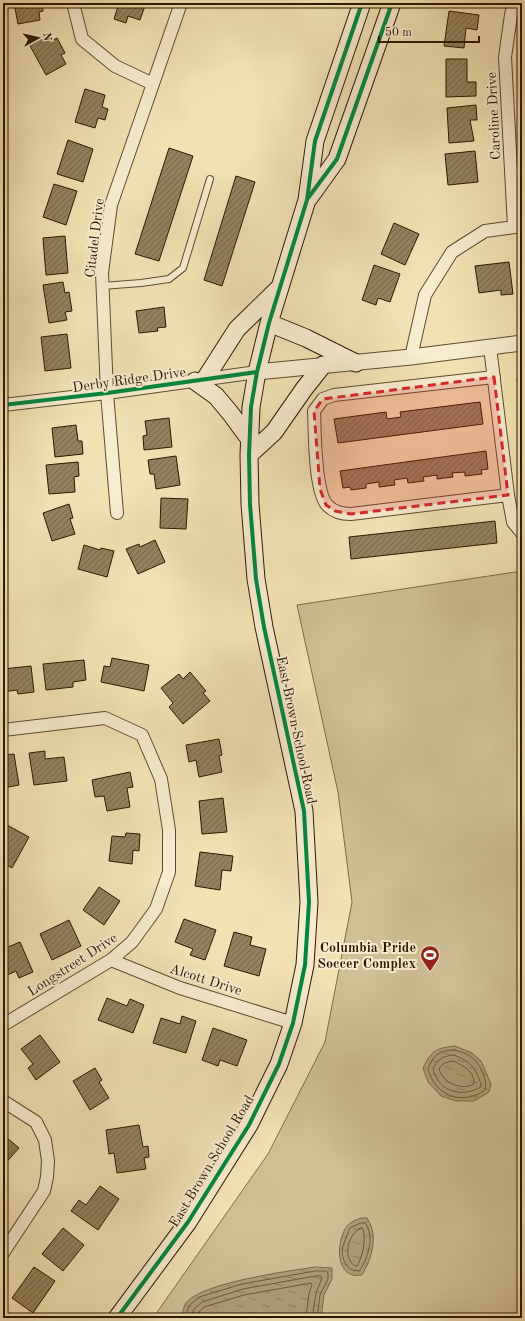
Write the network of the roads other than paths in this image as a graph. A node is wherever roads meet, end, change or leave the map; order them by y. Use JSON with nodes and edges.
{"nodes":[{"id":1,"x":73,"y":3,"type":"edge"},
{"id":2,"x":181,"y":3,"type":"edge"},
{"id":3,"x":362,"y":3,"type":"edge"},
{"id":4,"x":392,"y":3,"type":"edge"},
{"id":5,"x":514,"y":3,"type":"edge"},
{"id":6,"x":516,"y":16,"type":"edge"},
{"id":7,"x":153,"y":84,"type":"junction"},
{"id":8,"x":210,"y":179,"type":"dead end"},
{"id":9,"x":307,"y":200,"type":"junction"},
{"id":10,"x":518,"y":227,"type":"edge"},
{"id":11,"x":282,"y":284,"type":"junction"},
{"id":12,"x":102,"y":286,"type":"junction"},
{"id":13,"x":269,"y":323,"type":"junction"},
{"id":14,"x":522,"y":343,"type":"edge"},
{"id":15,"x":490,"y":347,"type":"junction"},
{"id":16,"x":411,"y":357,"type":"junction"},
{"id":17,"x":356,"y":363,"type":"junction"},
{"id":18,"x":323,"y":365,"type":"junction"},
{"id":19,"x":257,"y":372,"type":"junction"},
{"id":20,"x":494,"y":377,"type":"junction"},
{"id":21,"x":200,"y":380,"type":"junction"},
{"id":22,"x":107,"y":393,"type":"junction"},
{"id":23,"x":3,"y":405,"type":"edge"},
{"id":24,"x":250,"y":448,"type":"junction"},
{"id":25,"x":508,"y":495,"type":"junction"},
{"id":26,"x":117,"y":513,"type":"dead end"},
{"id":27,"x":522,"y":533,"type":"edge"},
{"id":28,"x":3,"y":730,"type":"edge"},
{"id":29,"x":110,"y":960,"type":"junction"},
{"id":30,"x":292,"y":1023,"type":"junction"},
{"id":31,"x":3,"y":1026,"type":"edge"},
{"id":32,"x":3,"y":1101,"type":"edge"},
{"id":33,"x":3,"y":1253,"type":"edge"},
{"id":34,"x":117,"y":1318,"type":"edge"}],
"edges":[{"from":1,"to":7,"type":"street"},
{"from":2,"to":7,"type":"street","name":"Citadel Drive"},
{"from":3,"to":9,"type":"main road","name":"East Brown School Road"},
{"from":4,"to":9,"type":"main road","name":"East Brown School Road"},
{"from":5,"to":6,"type":"street","name":"Caroline Drive"},
{"from":6,"to":10,"type":"street","name":"Caroline Drive"},
{"from":7,"to":12,"type":"street","name":"Citadel Drive"},
{"from":8,"to":12,"type":"lane"},
{"from":9,"to":11,"type":"main road","name":"East Brown School Road"},
{"from":10,"to":16,"type":"street"},
{"from":11,"to":13,"type":"main road","name":"East Brown School Road"},
{"from":11,"to":21,"type":"main road"},
{"from":12,"to":22,"type":"street","name":"Citadel Drive"},
{"from":13,"to":17,"type":"main road"},
{"from":13,"to":19,"type":"main road","name":"East Brown School Road"},
{"from":14,"to":15,"type":"street","name":"Derby Ridge Drive"},
{"from":15,"to":16,"type":"street","name":"Derby Ridge Drive"},
{"from":15,"to":20,"type":"street"},
{"from":16,"to":17,"type":"street","name":"Derby Ridge Drive"},
{"from":17,"to":18,"type":"street","name":"Derby Ridge Drive"},
{"from":18,"to":19,"type":"street","name":"Derby Ridge Drive"},
{"from":18,"to":24,"type":"main road"},
{"from":19,"to":21,"type":"street","name":"Derby Ridge Drive"},
{"from":19,"to":24,"type":"main road","name":"East Brown School Road"},
{"from":20,"to":25,"type":"street"},
{"from":20,"to":25,"type":"street"},
{"from":21,"to":22,"type":"street","name":"Derby Ridge Drive"},
{"from":21,"to":24,"type":"main road"},
{"from":22,"to":23,"type":"street","name":"Derby Ridge Drive"},
{"from":22,"to":26,"type":"street","name":"Citadel Drive"},
{"from":24,"to":30,"type":"main road","name":"East Brown School Road"},
{"from":25,"to":27,"type":"street"},
{"from":28,"to":29,"type":"street","name":"Longstreet Drive"},
{"from":29,"to":30,"type":"street","name":"Alcott Drive"},
{"from":29,"to":31,"type":"street","name":"Longstreet Drive"},
{"from":30,"to":34,"type":"main road","name":"East Brown School Road"},
{"from":32,"to":33,"type":"street"}]}
